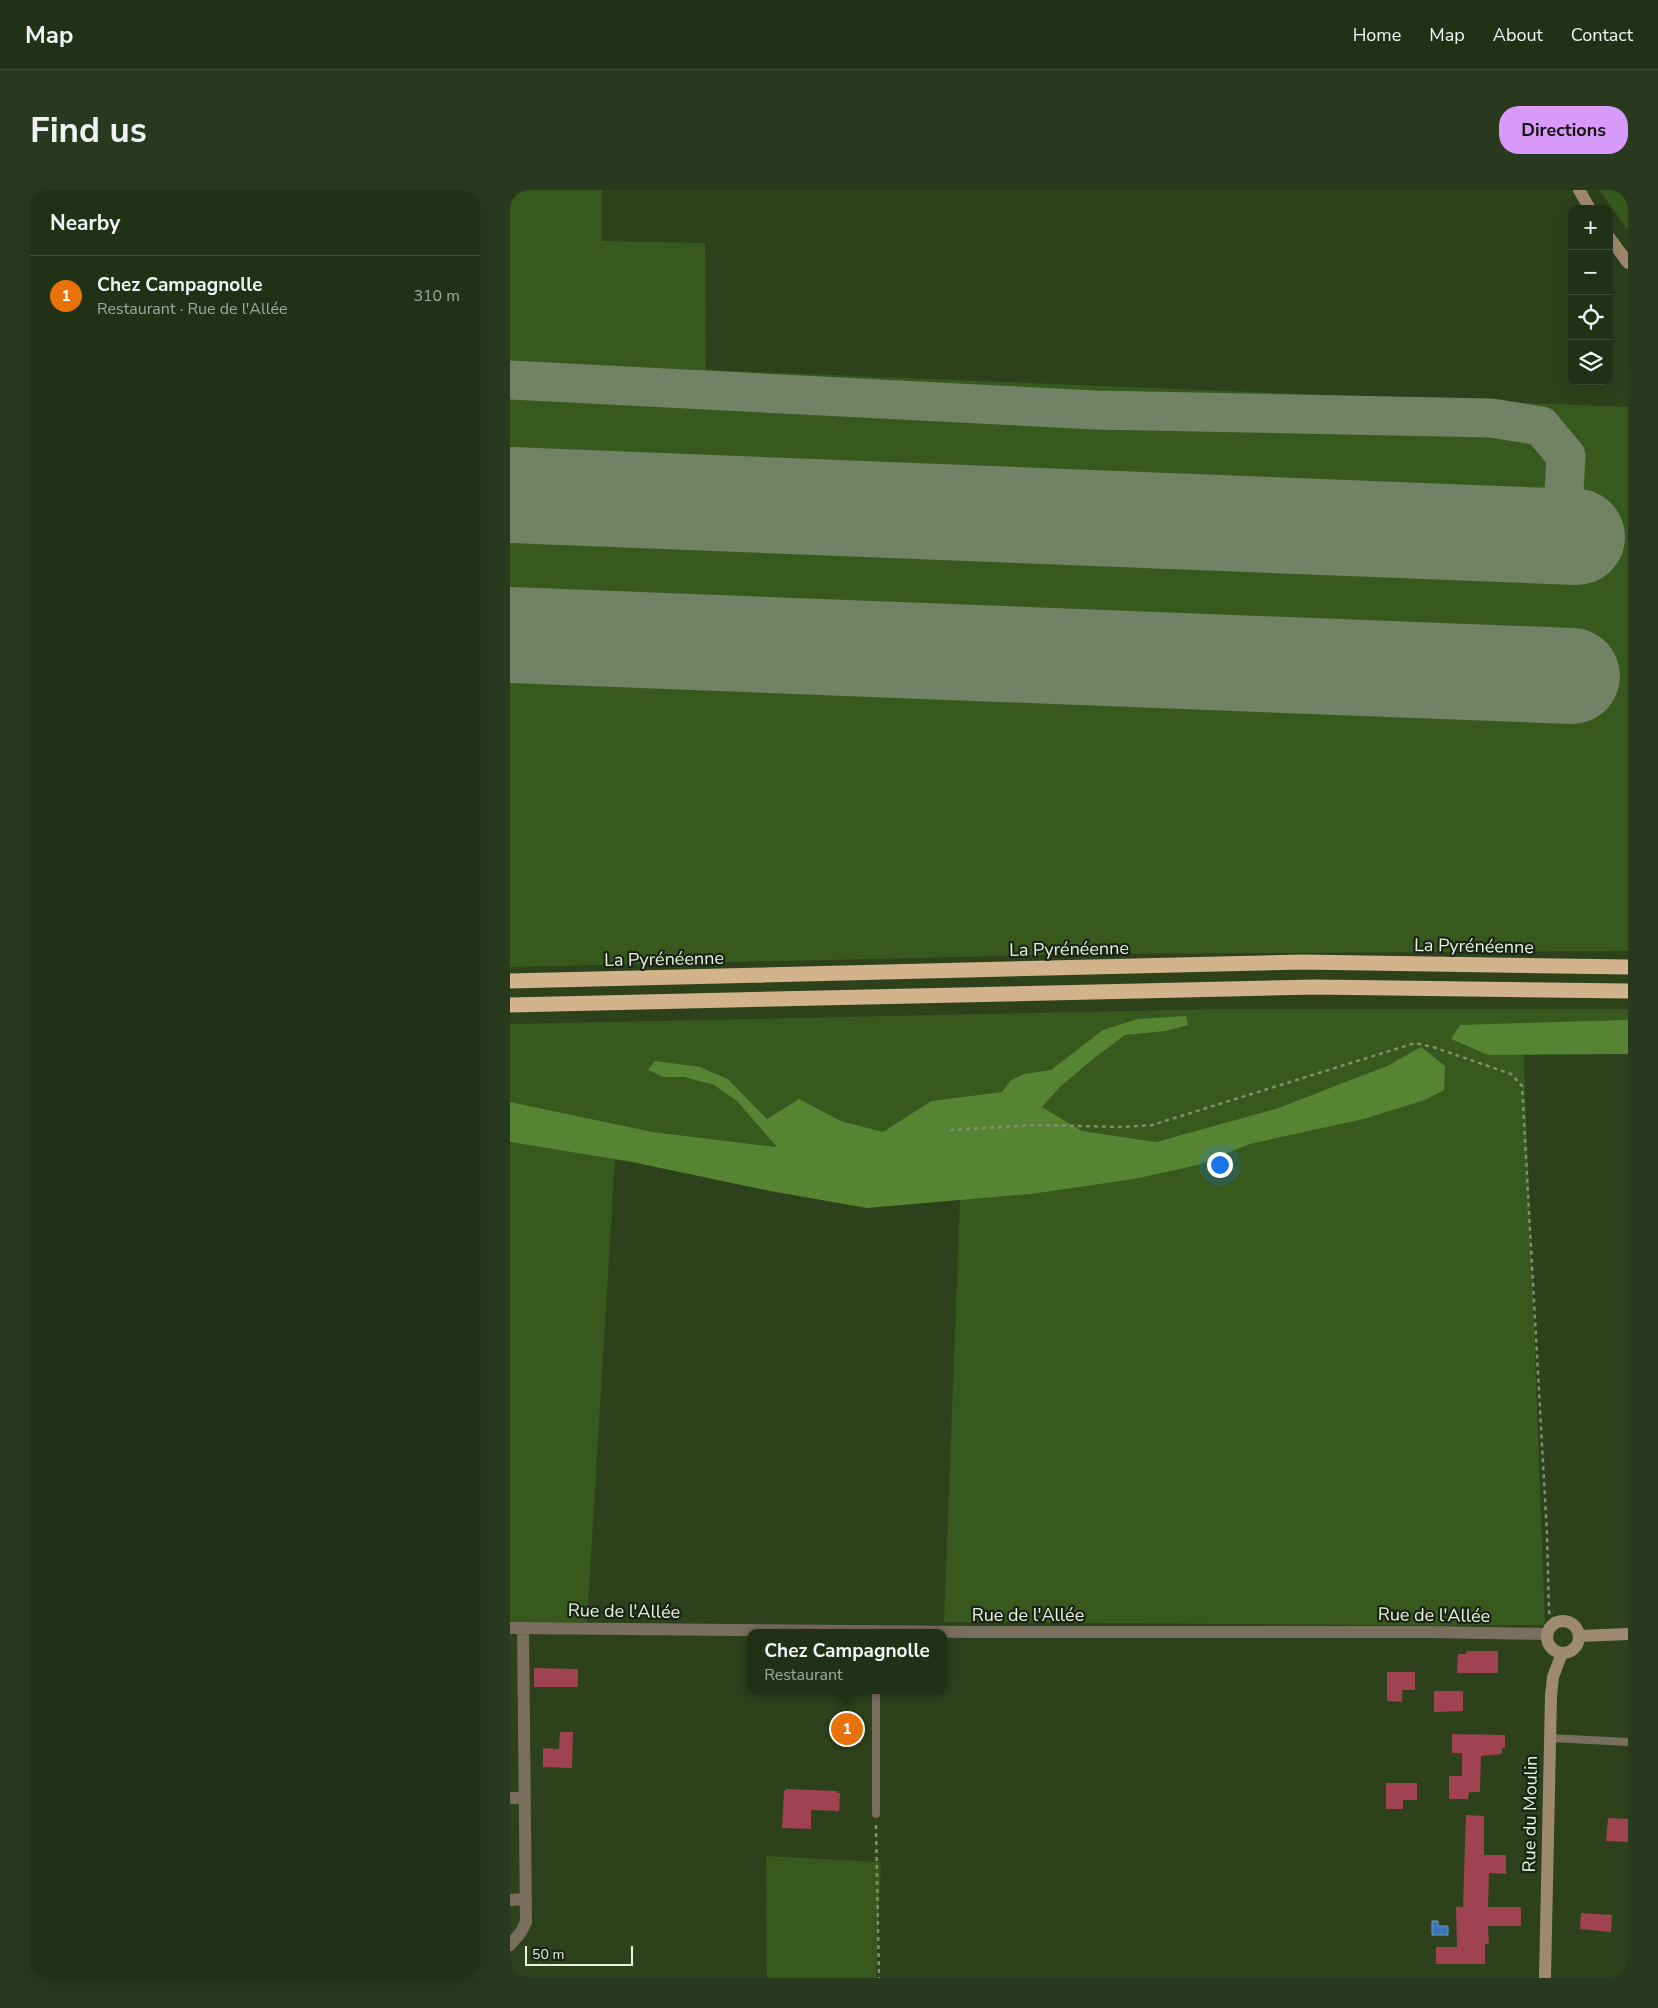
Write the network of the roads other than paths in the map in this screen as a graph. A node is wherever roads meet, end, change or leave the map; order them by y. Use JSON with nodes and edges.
{"nodes":[{"id":1,"x":1579,"y":190,"type":"edge"},
{"id":2,"x":1588,"y":205,"type":"edge"},
{"id":3,"x":1613,"y":242,"type":"edge"},
{"id":4,"x":1628,"y":263,"type":"edge"},
{"id":5,"x":1628,"y":968,"type":"edge"},
{"id":6,"x":510,"y":981,"type":"edge"},
{"id":7,"x":1628,"y":991,"type":"edge"},
{"id":8,"x":510,"y":1004,"type":"edge"},
{"id":9,"x":516,"y":1628,"type":"edge"},
{"id":10,"x":747,"y":1631,"type":"edge"},
{"id":11,"x":947,"y":1632,"type":"edge"},
{"id":12,"x":1547,"y":1634,"type":"junction"},
{"id":13,"x":1628,"y":1634,"type":"edge"},
{"id":14,"x":1579,"y":1636,"type":"junction"},
{"id":15,"x":1562,"y":1653,"type":"junction"},
{"id":16,"x":876,"y":1694,"type":"edge"},
{"id":17,"x":1550,"y":1738,"type":"junction"},
{"id":18,"x":1628,"y":1742,"type":"edge"},
{"id":19,"x":510,"y":1798,"type":"edge"},
{"id":20,"x":525,"y":1798,"type":"junction"},
{"id":21,"x":876,"y":1814,"type":"road end"},
{"id":22,"x":526,"y":1899,"type":"junction"},
{"id":23,"x":510,"y":1900,"type":"edge"},
{"id":24,"x":510,"y":1945,"type":"edge"},
{"id":25,"x":1545,"y":1978,"type":"edge"}],
"edges":[{"from":1,"to":2,"type":"street"},
{"from":3,"to":4,"type":"street"},
{"from":5,"to":6,"type":"highway","name":"La Pyrénéenne"},
{"from":7,"to":8,"type":"highway"},
{"from":9,"to":10,"type":"street","name":"Rue de l'Allée"},
{"from":9,"to":20,"type":"street"},
{"from":11,"to":12,"type":"street","name":"Rue de l'Allée"},
{"from":12,"to":14,"type":"street"},
{"from":12,"to":15,"type":"street"},
{"from":13,"to":14,"type":"street"},
{"from":14,"to":15,"type":"street"},
{"from":15,"to":17,"type":"street","name":"Rue du Moulin"},
{"from":16,"to":21,"type":"lane"},
{"from":17,"to":18,"type":"lane"},
{"from":17,"to":25,"type":"street","name":"Rue du Moulin"},
{"from":19,"to":20,"type":"street"},
{"from":20,"to":22,"type":"street"},
{"from":22,"to":23,"type":"street"},
{"from":22,"to":24,"type":"street"}]}
